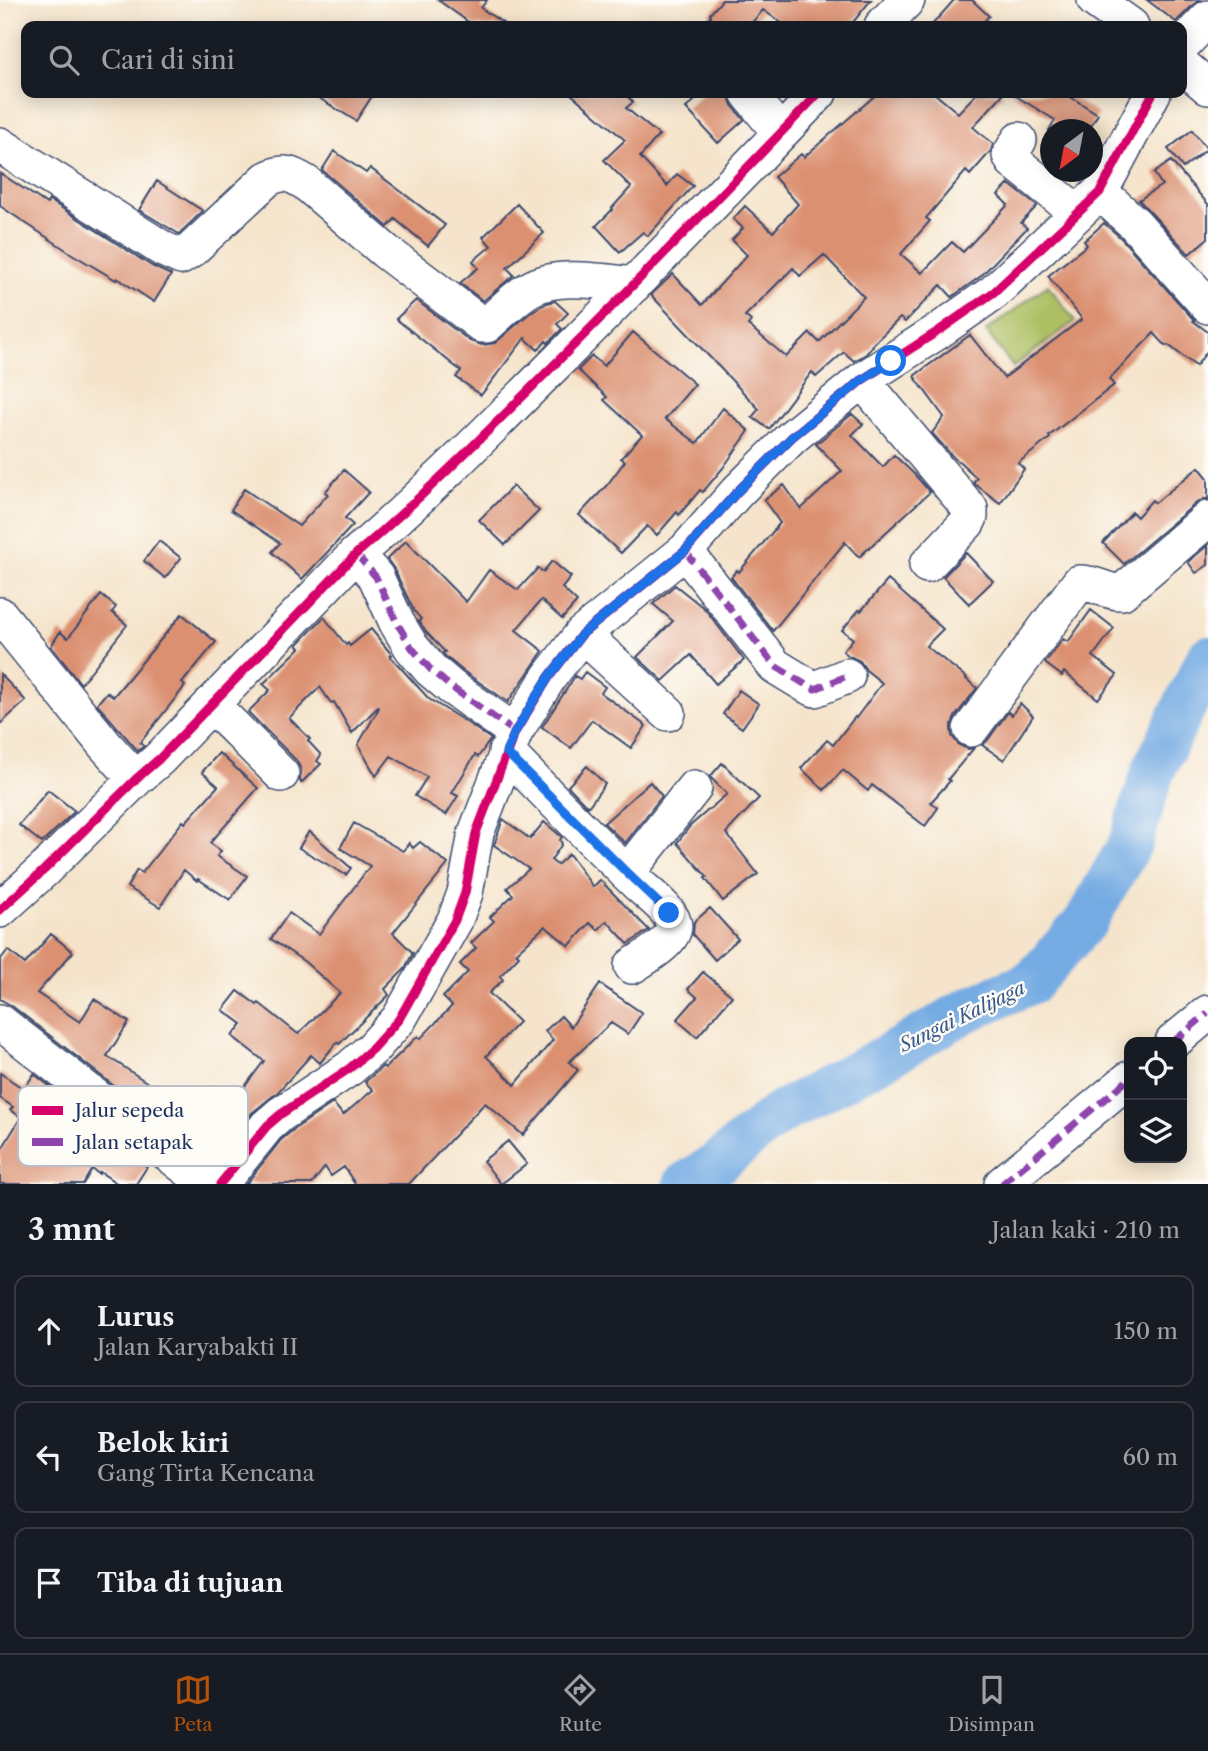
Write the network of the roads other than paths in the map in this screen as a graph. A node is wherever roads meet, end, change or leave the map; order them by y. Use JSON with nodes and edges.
{"nodes":[{"id":1,"x":907,"y":0,"type":"edge"},
{"id":2,"x":1095,"y":0,"type":"edge"},
{"id":3,"x":1208,"y":18,"type":"edge"},
{"id":4,"x":887,"y":21,"type":"edge"},
{"id":5,"x":1124,"y":21,"type":"edge"},
{"id":6,"x":1187,"y":40,"type":"edge"},
{"id":7,"x":1187,"y":69,"type":"edge"},
{"id":8,"x":1208,"y":87,"type":"edge"},
{"id":9,"x":752,"y":98,"type":"edge"},
{"id":10,"x":814,"y":98,"type":"edge"},
{"id":11,"x":1150,"y":98,"type":"edge"},
{"id":12,"x":780,"y":134,"type":"junction"},
{"id":13,"x":1019,"y":140,"type":"dead end"},
{"id":14,"x":0,"y":145,"type":"edge"},
{"id":15,"x":1089,"y":203,"type":"junction"},
{"id":16,"x":634,"y":285,"type":"junction"},
{"id":17,"x":1208,"y":306,"type":"edge"},
{"id":18,"x":862,"y":380,"type":"junction"},
{"id":19,"x":1208,"y":519,"type":"edge"},
{"id":20,"x":685,"y":551,"type":"junction"},
{"id":21,"x":356,"y":554,"type":"junction"},
{"id":22,"x":927,"y":565,"type":"dead end"},
{"id":23,"x":0,"y":615,"type":"edge"},
{"id":24,"x":582,"y":634,"type":"junction"},
{"id":25,"x":847,"y":676,"type":"dead end"},
{"id":26,"x":211,"y":704,"type":"junction"},
{"id":27,"x":668,"y":713,"type":"dead end"},
{"id":28,"x":971,"y":729,"type":"dead end"},
{"id":29,"x":510,"y":742,"type":"junction"},
{"id":30,"x":281,"y":774,"type":"dead end"},
{"id":31,"x":136,"y":779,"type":"junction"},
{"id":32,"x":694,"y":788,"type":"dead end"},
{"id":33,"x":627,"y":873,"type":"junction"},
{"id":34,"x":0,"y":910,"type":"edge"},
{"id":35,"x":632,"y":966,"type":"dead end"},
{"id":36,"x":1208,"y":1013,"type":"edge"},
{"id":37,"x":0,"y":1022,"type":"edge"},
{"id":38,"x":1179,"y":1037,"type":"edge"},
{"id":39,"x":1124,"y":1083,"type":"edge"},
{"id":40,"x":83,"y":1086,"type":"edge"},
{"id":41,"x":248,"y":1149,"type":"edge"},
{"id":42,"x":186,"y":1166,"type":"edge"},
{"id":43,"x":235,"y":1166,"type":"edge"},
{"id":44,"x":207,"y":1184,"type":"edge"},
{"id":45,"x":220,"y":1184,"type":"edge"},
{"id":46,"x":1002,"y":1184,"type":"edge"}],
"edges":[{"from":1,"to":4,"type":"street"},
{"from":2,"to":5,"type":"street"},
{"from":3,"to":6,"type":"street"},
{"from":7,"to":8,"type":"street"},
{"from":9,"to":12,"type":"street"},
{"from":10,"to":12,"type":"street"},
{"from":11,"to":15,"type":"street"},
{"from":12,"to":16,"type":"street"},
{"from":13,"to":15,"type":"street"},
{"from":14,"to":16,"type":"street"},
{"from":15,"to":17,"type":"street"},
{"from":15,"to":18,"type":"street"},
{"from":16,"to":21,"type":"street"},
{"from":18,"to":20,"type":"street"},
{"from":18,"to":22,"type":"street"},
{"from":19,"to":28,"type":"street"},
{"from":20,"to":24,"type":"street"},
{"from":20,"to":25,"type":"street"},
{"from":21,"to":26,"type":"street"},
{"from":21,"to":29,"type":"street"},
{"from":23,"to":31,"type":"street"},
{"from":24,"to":27,"type":"street"},
{"from":24,"to":29,"type":"street"},
{"from":26,"to":30,"type":"street"},
{"from":26,"to":31,"type":"street"},
{"from":29,"to":33,"type":"street"},
{"from":29,"to":41,"type":"street"},
{"from":31,"to":34,"type":"street"},
{"from":32,"to":33,"type":"street"},
{"from":33,"to":35,"type":"street"},
{"from":36,"to":38,"type":"street"},
{"from":37,"to":40,"type":"street"},
{"from":39,"to":46,"type":"street"},
{"from":42,"to":44,"type":"street"},
{"from":43,"to":45,"type":"street"}]}
